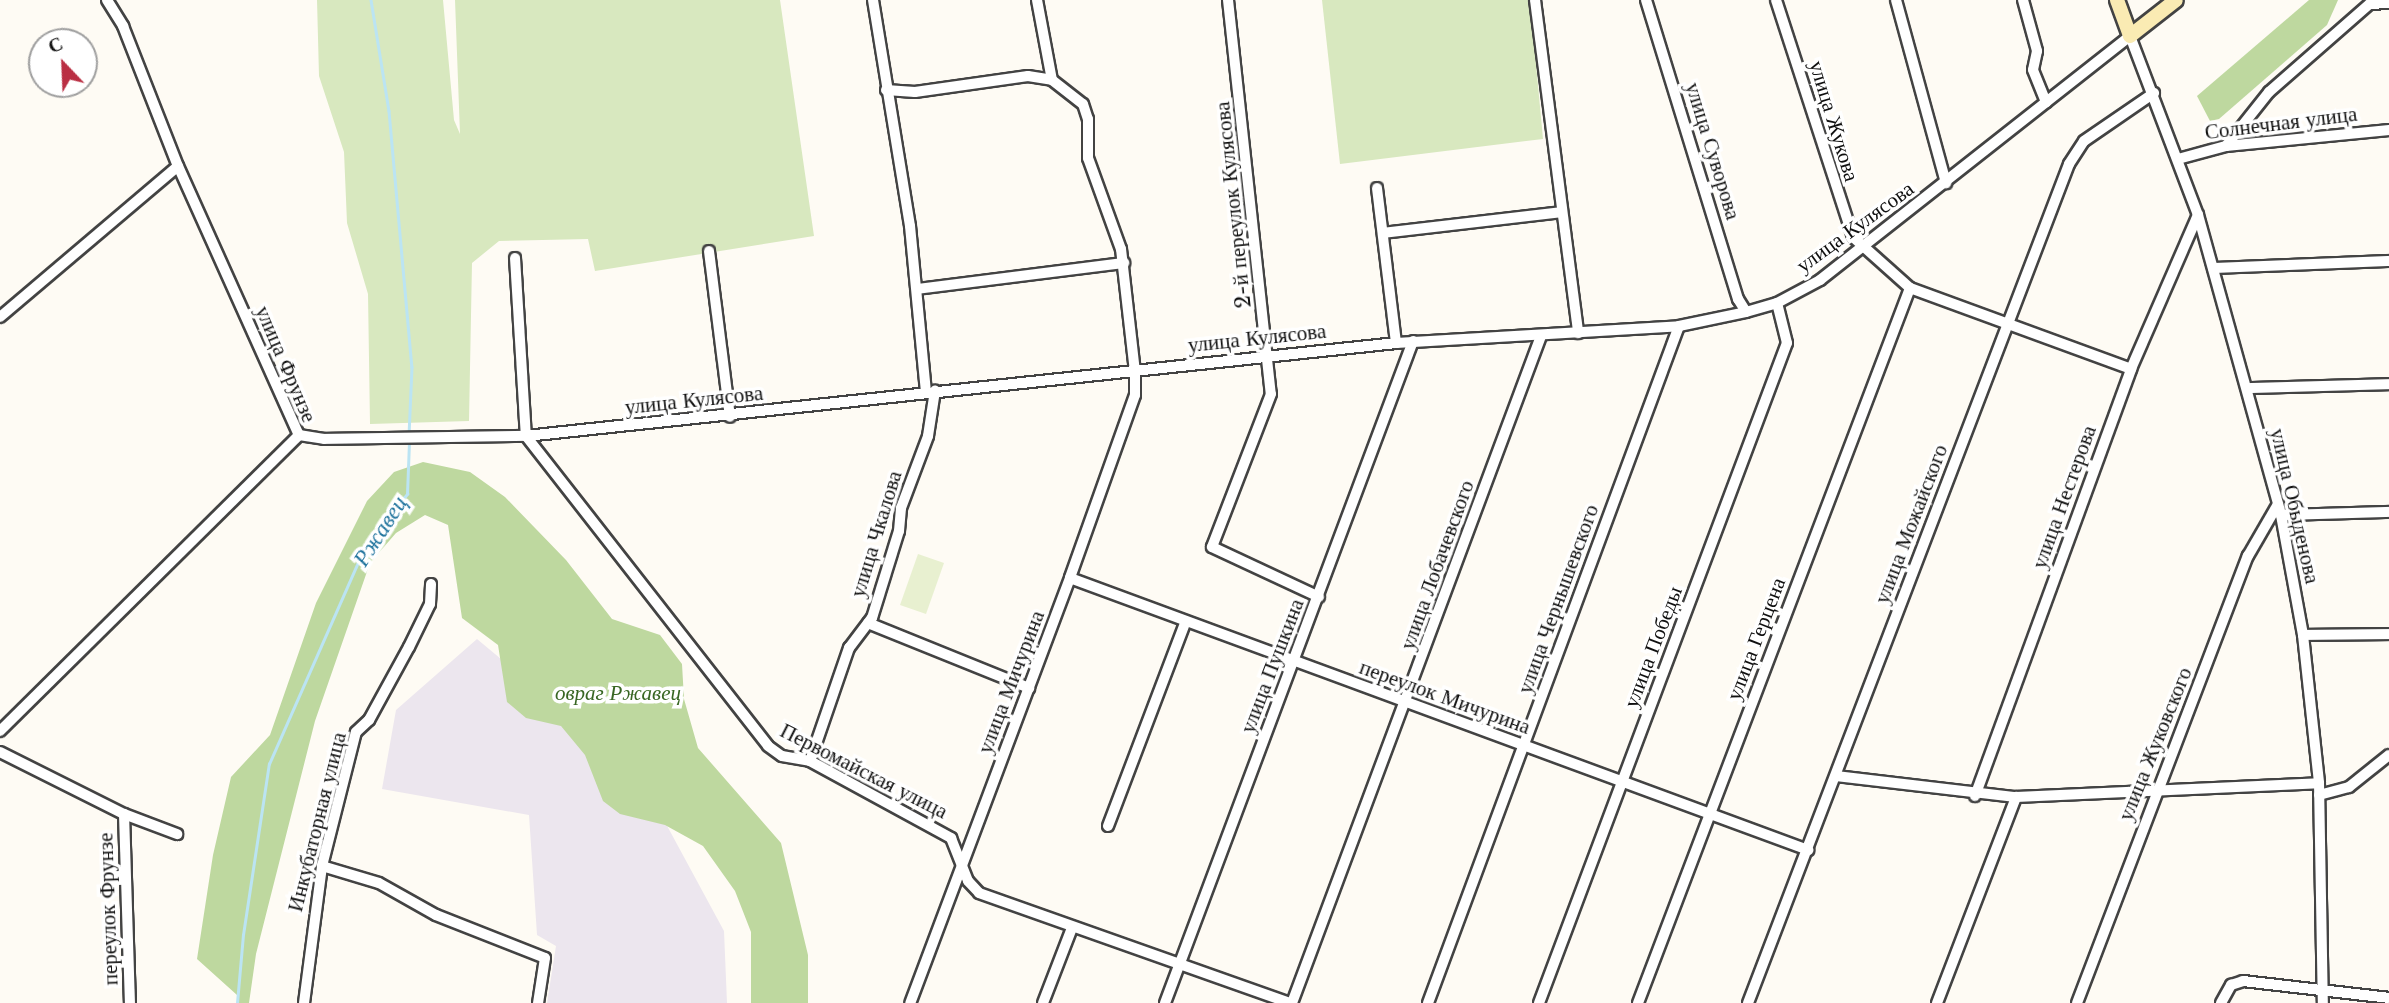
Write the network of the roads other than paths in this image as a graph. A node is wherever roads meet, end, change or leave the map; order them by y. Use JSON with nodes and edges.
{"nodes":[{"id":1,"x":107,"y":0,"type":"edge"},
{"id":2,"x":873,"y":0,"type":"edge"},
{"id":3,"x":1037,"y":0,"type":"edge"},
{"id":4,"x":1228,"y":0,"type":"edge"},
{"id":5,"x":1535,"y":0,"type":"edge"},
{"id":6,"x":1646,"y":0,"type":"edge"},
{"id":7,"x":1776,"y":0,"type":"edge"},
{"id":8,"x":1896,"y":0,"type":"edge"},
{"id":9,"x":2023,"y":0,"type":"edge"},
{"id":10,"x":2117,"y":0,"type":"edge"},
{"id":11,"x":2176,"y":0,"type":"edge"},
{"id":12,"x":2372,"y":2,"type":"edge"},
{"id":13,"x":2389,"y":3,"type":"edge"},
{"id":14,"x":2130,"y":36,"type":"junction"},
{"id":15,"x":1052,"y":80,"type":"junction"},
{"id":16,"x":886,"y":90,"type":"junction"},
{"id":17,"x":2154,"y":93,"type":"junction"},
{"id":18,"x":2046,"y":103,"type":"junction"},
{"id":19,"x":2389,"y":130,"type":"edge"},
{"id":20,"x":2226,"y":146,"type":"junction"},
{"id":21,"x":2178,"y":159,"type":"junction"},
{"id":22,"x":177,"y":166,"type":"junction"},
{"id":23,"x":1946,"y":183,"type":"junction"},
{"id":24,"x":1377,"y":188,"type":"dead end"},
{"id":25,"x":1562,"y":212,"type":"junction"},
{"id":26,"x":2198,"y":215,"type":"junction"},
{"id":27,"x":1383,"y":233,"type":"junction"},
{"id":28,"x":1865,"y":246,"type":"junction"},
{"id":29,"x":709,"y":251,"type":"dead end"},
{"id":30,"x":515,"y":258,"type":"dead end"},
{"id":31,"x":2389,"y":261,"type":"edge"},
{"id":32,"x":1124,"y":263,"type":"junction"},
{"id":33,"x":2213,"y":268,"type":"junction"},
{"id":34,"x":1910,"y":288,"type":"junction"},
{"id":35,"x":917,"y":289,"type":"junction"},
{"id":36,"x":1777,"y":303,"type":"junction"},
{"id":37,"x":1746,"y":312,"type":"junction"},
{"id":38,"x":0,"y":317,"type":"edge"},
{"id":39,"x":2008,"y":325,"type":"junction"},
{"id":40,"x":1679,"y":326,"type":"junction"},
{"id":41,"x":1578,"y":333,"type":"junction"},
{"id":42,"x":1541,"y":336,"type":"junction"},
{"id":43,"x":1413,"y":341,"type":"junction"},
{"id":44,"x":1396,"y":343,"type":"junction"},
{"id":45,"x":1270,"y":355,"type":"junction"},
{"id":46,"x":2132,"y":369,"type":"junction"},
{"id":47,"x":1135,"y":372,"type":"junction"},
{"id":48,"x":2389,"y":384,"type":"edge"},
{"id":49,"x":2248,"y":388,"type":"junction"},
{"id":50,"x":930,"y":391,"type":"junction"},
{"id":51,"x":730,"y":417,"type":"junction"},
{"id":52,"x":299,"y":435,"type":"junction"},
{"id":53,"x":526,"y":436,"type":"junction"},
{"id":54,"x":2278,"y":503,"type":"junction"},
{"id":55,"x":2389,"y":512,"type":"edge"},
{"id":56,"x":2281,"y":515,"type":"junction"},
{"id":57,"x":1070,"y":578,"type":"junction"},
{"id":58,"x":430,"y":584,"type":"dead end"},
{"id":59,"x":1319,"y":597,"type":"junction"},
{"id":60,"x":1186,"y":621,"type":"junction"},
{"id":61,"x":868,"y":623,"type":"junction"},
{"id":62,"x":2389,"y":634,"type":"edge"},
{"id":63,"x":2303,"y":635,"type":"junction"},
{"id":64,"x":1295,"y":662,"type":"junction"},
{"id":65,"x":1029,"y":688,"type":"junction"},
{"id":66,"x":1406,"y":704,"type":"junction"},
{"id":67,"x":0,"y":732,"type":"edge"},
{"id":68,"x":1523,"y":747,"type":"junction"},
{"id":69,"x":0,"y":752,"type":"edge"},
{"id":70,"x":2389,"y":755,"type":"edge"},
{"id":71,"x":810,"y":761,"type":"junction"},
{"id":72,"x":1836,"y":776,"type":"junction"},
{"id":73,"x":2319,"y":783,"type":"junction"},
{"id":74,"x":1622,"y":784,"type":"junction"},
{"id":75,"x":2155,"y":792,"type":"junction"},
{"id":76,"x":2319,"y":795,"type":"junction"},
{"id":77,"x":1975,"y":796,"type":"junction"},
{"id":78,"x":2016,"y":797,"type":"junction"},
{"id":79,"x":124,"y":814,"type":"junction"},
{"id":80,"x":1710,"y":814,"type":"junction"},
{"id":81,"x":1108,"y":826,"type":"dead end"},
{"id":82,"x":177,"y":834,"type":"dead end"},
{"id":83,"x":1808,"y":850,"type":"junction"},
{"id":84,"x":964,"y":863,"type":"junction"},
{"id":85,"x":322,"y":866,"type":"junction"},
{"id":86,"x":1072,"y":928,"type":"junction"},
{"id":87,"x":1180,"y":964,"type":"junction"},
{"id":88,"x":2323,"y":998,"type":"edge"},
{"id":89,"x":2389,"y":998,"type":"edge"},
{"id":90,"x":130,"y":1003,"type":"edge"},
{"id":91,"x":304,"y":1003,"type":"edge"},
{"id":92,"x":538,"y":1003,"type":"edge"},
{"id":93,"x":910,"y":1003,"type":"edge"},
{"id":94,"x":1043,"y":1003,"type":"edge"},
{"id":95,"x":1165,"y":1003,"type":"edge"},
{"id":96,"x":1290,"y":1003,"type":"edge"},
{"id":97,"x":1428,"y":1003,"type":"edge"},
{"id":98,"x":1539,"y":1003,"type":"edge"},
{"id":99,"x":1638,"y":1003,"type":"edge"},
{"id":100,"x":1748,"y":1003,"type":"edge"},
{"id":101,"x":1937,"y":1003,"type":"edge"},
{"id":102,"x":2077,"y":1003,"type":"edge"},
{"id":103,"x":2221,"y":1003,"type":"edge"}],
"edges":[{"from":1,"to":22,"type":"street","name":"улица Фрунзе"},
{"from":2,"to":16,"type":"street","name":"улица Чкалова"},
{"from":3,"to":15,"type":"street"},
{"from":4,"to":45,"type":"street","name":"2-й переулок Кулясова"},
{"from":5,"to":25,"type":"street"},
{"from":6,"to":37,"type":"street","name":"улица Суворова"},
{"from":7,"to":28,"type":"street","name":"улица Жукова"},
{"from":8,"to":23,"type":"street"},
{"from":9,"to":18,"type":"street"},
{"from":10,"to":14,"type":"street"},
{"from":11,"to":14,"type":"street"},
{"from":12,"to":13,"type":"street"},
{"from":12,"to":20,"type":"street"},
{"from":14,"to":17,"type":"street","name":"улица Обыденова"},
{"from":14,"to":18,"type":"street","name":"улица Кулясова"},
{"from":15,"to":16,"type":"street"},
{"from":15,"to":32,"type":"street","name":"улица Мичурина"},
{"from":16,"to":35,"type":"street","name":"улица Чкалова"},
{"from":17,"to":21,"type":"street","name":"улица Обыденова"},
{"from":17,"to":39,"type":"street","name":"улица Можайского"},
{"from":18,"to":23,"type":"street","name":"улица Кулясова"},
{"from":19,"to":20,"type":"street","name":"Солнечная улица"},
{"from":20,"to":21,"type":"street","name":"Солнечная улица"},
{"from":21,"to":26,"type":"street","name":"улица Обыденова"},
{"from":22,"to":38,"type":"street"},
{"from":22,"to":52,"type":"street","name":"улица Фрунзе"},
{"from":23,"to":28,"type":"street","name":"улица Кулясова"},
{"from":24,"to":27,"type":"street"},
{"from":25,"to":27,"type":"street"},
{"from":25,"to":41,"type":"street"},
{"from":26,"to":33,"type":"street","name":"улица Обыденова"},
{"from":26,"to":46,"type":"street","name":"улица Нестерова"},
{"from":27,"to":44,"type":"street"},
{"from":28,"to":34,"type":"street","name":"улица Жукова"},
{"from":28,"to":36,"type":"street","name":"улица Кулясова"},
{"from":29,"to":51,"type":"street"},
{"from":30,"to":53,"type":"street"},
{"from":31,"to":33,"type":"street"},
{"from":32,"to":35,"type":"street"},
{"from":32,"to":47,"type":"street","name":"улица Мичурина"},
{"from":33,"to":49,"type":"street","name":"улица Обыденова"},
{"from":34,"to":39,"type":"street"},
{"from":34,"to":80,"type":"street","name":"улица Герцена"},
{"from":35,"to":50,"type":"street","name":"улица Чкалова"},
{"from":36,"to":37,"type":"street","name":"улица Кулясова"},
{"from":36,"to":74,"type":"street","name":"улица Победы"},
{"from":37,"to":40,"type":"street","name":"улица Кулясова"},
{"from":39,"to":46,"type":"street"},
{"from":39,"to":72,"type":"street","name":"улица Можайского"},
{"from":40,"to":41,"type":"street","name":"улица Кулясова"},
{"from":40,"to":68,"type":"street","name":"улица Чернышевского"},
{"from":41,"to":42,"type":"street","name":"улица Кулясова"},
{"from":42,"to":43,"type":"street","name":"улица Кулясова"},
{"from":42,"to":66,"type":"street","name":"улица Лобачевского"},
{"from":43,"to":44,"type":"street","name":"улица Кулясова"},
{"from":43,"to":59,"type":"street","name":"улица Пушкина"},
{"from":44,"to":45,"type":"street","name":"улица Кулясова"},
{"from":45,"to":47,"type":"street","name":"улица Кулясова"},
{"from":45,"to":59,"type":"street","name":"2-й переулок Кулясова"},
{"from":46,"to":77,"type":"street","name":"улица Нестерова"},
{"from":47,"to":50,"type":"street","name":"улица Кулясова"},
{"from":47,"to":57,"type":"street","name":"улица Мичурина"},
{"from":48,"to":49,"type":"street"},
{"from":49,"to":54,"type":"street","name":"улица Обыденова"},
{"from":50,"to":51,"type":"street","name":"улица Кулясова"},
{"from":50,"to":61,"type":"street","name":"улица Чкалова"},
{"from":51,"to":53,"type":"street","name":"улица Кулясова"},
{"from":52,"to":53,"type":"street","name":"улица Кулясова"},
{"from":52,"to":67,"type":"street","name":"улица Фрунзе"},
{"from":53,"to":71,"type":"street","name":"Первомайская улица"},
{"from":54,"to":56,"type":"street","name":"улица Обыденова"},
{"from":54,"to":75,"type":"street","name":"улица Жуковского"},
{"from":55,"to":56,"type":"street"},
{"from":56,"to":63,"type":"street","name":"улица Обыденова"},
{"from":57,"to":60,"type":"street","name":"переулок Мичурина"},
{"from":57,"to":65,"type":"street","name":"улица Мичурина"},
{"from":58,"to":85,"type":"street","name":"Инкубаторная улица"},
{"from":59,"to":64,"type":"street","name":"улица Пушкина"},
{"from":60,"to":64,"type":"street","name":"переулок Мичурина"},
{"from":60,"to":81,"type":"street"},
{"from":61,"to":65,"type":"street"},
{"from":61,"to":71,"type":"street","name":"улица Чкалова"},
{"from":62,"to":63,"type":"street"},
{"from":63,"to":73,"type":"street","name":"улица Обыденова"},
{"from":64,"to":66,"type":"street","name":"переулок Мичурина"},
{"from":64,"to":87,"type":"street","name":"улица Пушкина"},
{"from":65,"to":84,"type":"street","name":"улица Мичурина"},
{"from":66,"to":68,"type":"street","name":"переулок Мичурина"},
{"from":66,"to":96,"type":"street","name":"улица Лобачевского"},
{"from":68,"to":74,"type":"street","name":"переулок Мичурина"},
{"from":68,"to":97,"type":"street","name":"улица Чернышевского"},
{"from":69,"to":79,"type":"street"},
{"from":70,"to":76,"type":"street"},
{"from":71,"to":84,"type":"street","name":"Первомайская улица"},
{"from":72,"to":77,"type":"street"},
{"from":72,"to":83,"type":"street","name":"улица Можайского"},
{"from":73,"to":75,"type":"street"},
{"from":73,"to":76,"type":"street","name":"улица Обыденова"},
{"from":74,"to":80,"type":"street","name":"переулок Мичурина"},
{"from":74,"to":98,"type":"street","name":"улица Победы"},
{"from":75,"to":78,"type":"street"},
{"from":75,"to":102,"type":"street","name":"улица Жуковского"},
{"from":76,"to":88,"type":"street","name":"улица Обыденова"},
{"from":77,"to":78,"type":"street"},
{"from":78,"to":101,"type":"street"},
{"from":79,"to":82,"type":"street"},
{"from":79,"to":90,"type":"street","name":"переулок Фрунзе"},
{"from":80,"to":83,"type":"street","name":"переулок Мичурина"},
{"from":80,"to":99,"type":"street","name":"улица Герцена"},
{"from":83,"to":100,"type":"street","name":"улица Можайского"},
{"from":84,"to":86,"type":"street","name":"Первомайская улица"},
{"from":84,"to":93,"type":"street","name":"улица Мичурина"},
{"from":85,"to":91,"type":"street","name":"Инкубаторная улица"},
{"from":85,"to":92,"type":"street"},
{"from":86,"to":87,"type":"street","name":"Первомайская улица"},
{"from":86,"to":94,"type":"street"},
{"from":87,"to":95,"type":"street","name":"улица Пушкина"},
{"from":87,"to":96,"type":"street","name":"Первомайская улица"},
{"from":88,"to":89,"type":"street"},
{"from":88,"to":103,"type":"street"}]}
